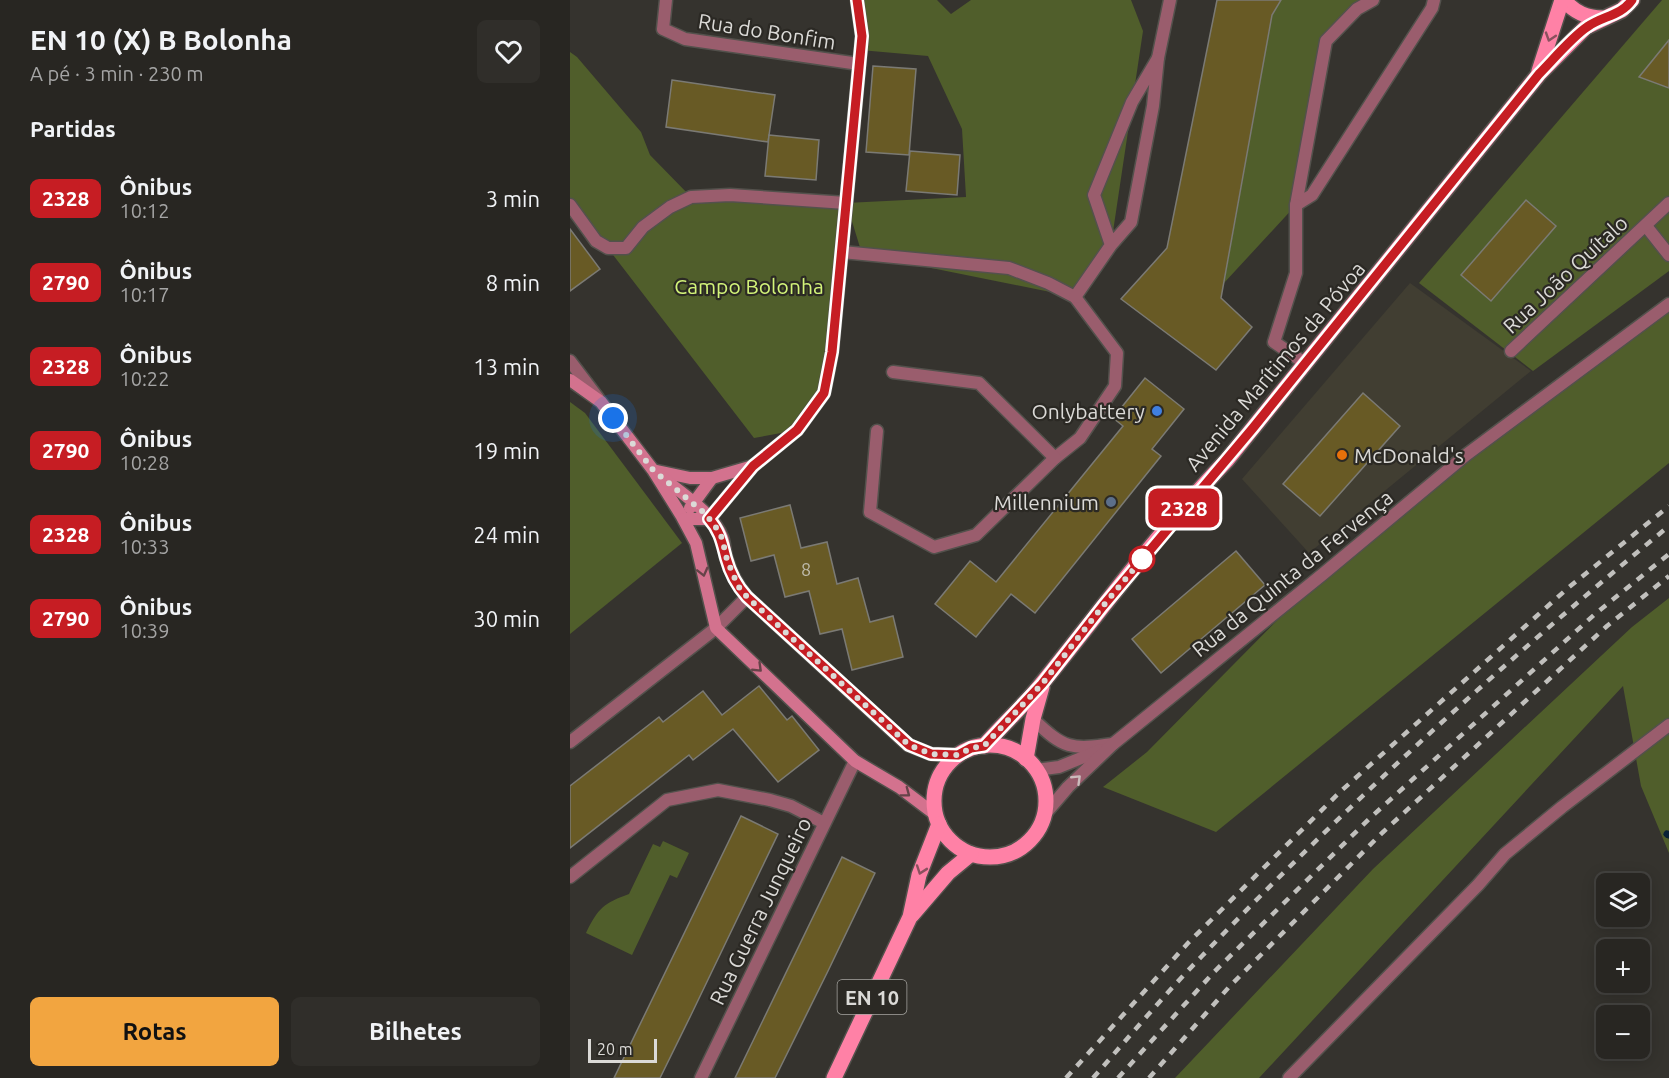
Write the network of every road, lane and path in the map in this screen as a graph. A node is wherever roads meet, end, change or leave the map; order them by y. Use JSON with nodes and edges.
{"nodes":[{"id":1,"x":666,"y":0,"type":"edge"},
{"id":2,"x":857,"y":0,"type":"edge"},
{"id":3,"x":1170,"y":0,"type":"edge"},
{"id":4,"x":1373,"y":0,"type":"edge"},
{"id":5,"x":1434,"y":0,"type":"edge"},
{"id":6,"x":1563,"y":0,"type":"edge"},
{"id":7,"x":1632,"y":0,"type":"edge"},
{"id":8,"x":1603,"y":18,"type":"junction"},
{"id":9,"x":1158,"y":58,"type":"junction"},
{"id":10,"x":859,"y":64,"type":"junction"},
{"id":11,"x":1539,"y":74,"type":"junction"},
{"id":12,"x":846,"y":203,"type":"junction"},
{"id":13,"x":1669,"y":203,"type":"edge"},
{"id":14,"x":570,"y":205,"type":"edge"},
{"id":15,"x":1296,"y":205,"type":"junction"},
{"id":16,"x":1646,"y":226,"type":"junction"},
{"id":17,"x":1111,"y":245,"type":"junction"},
{"id":18,"x":842,"y":252,"type":"junction"},
{"id":19,"x":1669,"y":255,"type":"edge"},
{"id":20,"x":1075,"y":297,"type":"junction"},
{"id":21,"x":1669,"y":303,"type":"edge"},
{"id":22,"x":1511,"y":351,"type":"dead end"},
{"id":23,"x":570,"y":361,"type":"edge"},
{"id":24,"x":1306,"y":364,"type":"junction"},
{"id":25,"x":893,"y":372,"type":"dead end"},
{"id":26,"x":570,"y":380,"type":"edge"},
{"id":27,"x":601,"y":402,"type":"junction"},
{"id":28,"x":877,"y":431,"type":"dead end"},
{"id":29,"x":1055,"y":458,"type":"junction"},
{"id":30,"x":753,"y":466,"type":"junction"},
{"id":31,"x":653,"y":470,"type":"junction"},
{"id":32,"x":712,"y":478,"type":"junction"},
{"id":33,"x":692,"y":503,"type":"junction"},
{"id":34,"x":684,"y":519,"type":"junction"},
{"id":35,"x":709,"y":519,"type":"junction"},
{"id":36,"x":747,"y":597,"type":"junction"},
{"id":37,"x":716,"y":628,"type":"junction"},
{"id":38,"x":1042,"y":684,"type":"junction"},
{"id":39,"x":1033,"y":719,"type":"junction"},
{"id":40,"x":1669,"y":726,"type":"edge"},
{"id":41,"x":570,"y":742,"type":"edge"},
{"id":42,"x":1113,"y":744,"type":"junction"},
{"id":43,"x":984,"y":746,"type":"junction"},
{"id":44,"x":958,"y":755,"type":"junction"},
{"id":45,"x":855,"y":761,"type":"junction"},
{"id":46,"x":1031,"y":764,"type":"junction"},
{"id":47,"x":1044,"y":815,"type":"junction"},
{"id":48,"x":937,"y":820,"type":"junction"},
{"id":49,"x":824,"y":823,"type":"junction"},
{"id":50,"x":971,"y":854,"type":"junction"},
{"id":51,"x":570,"y":877,"type":"edge"},
{"id":52,"x":910,"y":917,"type":"junction"},
{"id":53,"x":702,"y":1078,"type":"edge"},
{"id":54,"x":834,"y":1078,"type":"edge"},
{"id":55,"x":1289,"y":1078,"type":"edge"}],
"edges":[{"from":1,"to":10,"type":"street","name":"Rua do Bonfim"},
{"from":2,"to":10,"type":"street"},
{"from":3,"to":9,"type":"street"},
{"from":4,"to":15,"type":"street"},
{"from":5,"to":15,"type":"street"},
{"from":6,"to":8,"type":"main road","name":"Avenida Marítimos da Póvoa"},
{"from":6,"to":11,"type":"main road","name":"Avenida Marítimos da Póvoa","one_way":true},
{"from":7,"to":8,"type":"main road","name":"Avenida Marítimos da Póvoa"},
{"from":8,"to":11,"type":"main road","name":"Avenida Marítimos da Póvoa"},
{"from":9,"to":17,"type":"street"},
{"from":9,"to":17,"type":"street"},
{"from":10,"to":12,"type":"street"},
{"from":11,"to":24,"type":"main road","name":"Avenida Marítimos da Póvoa"},
{"from":12,"to":14,"type":"street"},
{"from":12,"to":18,"type":"street"},
{"from":13,"to":16,"type":"street","name":"Rua João Quítalo"},
{"from":15,"to":24,"type":"street"},
{"from":16,"to":19,"type":"street","name":"Rua João Quítalo"},
{"from":16,"to":22,"type":"street","name":"Rua João Quítalo"},
{"from":17,"to":20,"type":"street"},
{"from":18,"to":20,"type":"street"},
{"from":18,"to":30,"type":"street"},
{"from":20,"to":29,"type":"street"},
{"from":21,"to":42,"type":"street","name":"Rua da Quinta da Fervença"},
{"from":23,"to":27,"type":"street"},
{"from":24,"to":38,"type":"main road","name":"Avenida Marítimos da Póvoa"},
{"from":25,"to":29,"type":"street"},
{"from":26,"to":27,"type":"street"},
{"from":27,"to":31,"type":"street"},
{"from":28,"to":29,"type":"street"},
{"from":30,"to":32,"type":"street"},
{"from":30,"to":35,"type":"street"},
{"from":31,"to":32,"type":"street"},
{"from":31,"to":33,"type":"street"},
{"from":31,"to":34,"type":"street"},
{"from":32,"to":33,"type":"street"},
{"from":33,"to":34,"type":"street"},
{"from":33,"to":35,"type":"street"},
{"from":34,"to":35,"type":"street"},
{"from":34,"to":37,"type":"street","one_way":true},
{"from":35,"to":36,"type":"street"},
{"from":36,"to":37,"type":"street"},
{"from":36,"to":44,"type":"street"},
{"from":37,"to":41,"type":"street"},
{"from":37,"to":45,"type":"street","one_way":true},
{"from":38,"to":39,"type":"main road","name":"Avenida Marítimos da Póvoa"},
{"from":38,"to":43,"type":"main road","name":"Avenida Marítimos da Póvoa"},
{"from":39,"to":42,"type":"street"},
{"from":39,"to":46,"type":"main road","name":"Avenida Marítimos da Póvoa"},
{"from":40,"to":55,"type":"street"},
{"from":42,"to":46,"type":"street","name":"Rua da Quinta da Fervença"},
{"from":47,"to":42,"type":"street","name":"Rua da Quinta da Fervença","one_way":true},
{"from":43,"to":44,"type":"main road"},
{"from":43,"to":46,"type":"main road"},
{"from":44,"to":48,"type":"main road","number":"EN 10"},
{"from":45,"to":48,"type":"street","one_way":true},
{"from":45,"to":49,"type":"street","name":"Rua Guerra Junqueiro"},
{"from":46,"to":47,"type":"main road"},
{"from":47,"to":50,"type":"main road"},
{"from":48,"to":50,"type":"main road"},
{"from":48,"to":52,"type":"main road","number":"EN 10","one_way":true},
{"from":49,"to":51,"type":"street"},
{"from":49,"to":53,"type":"street","name":"Rua Guerra Junqueiro"},
{"from":50,"to":52,"type":"main road","number":"EN 10"},
{"from":52,"to":54,"type":"main road","number":"EN 10"}]}
